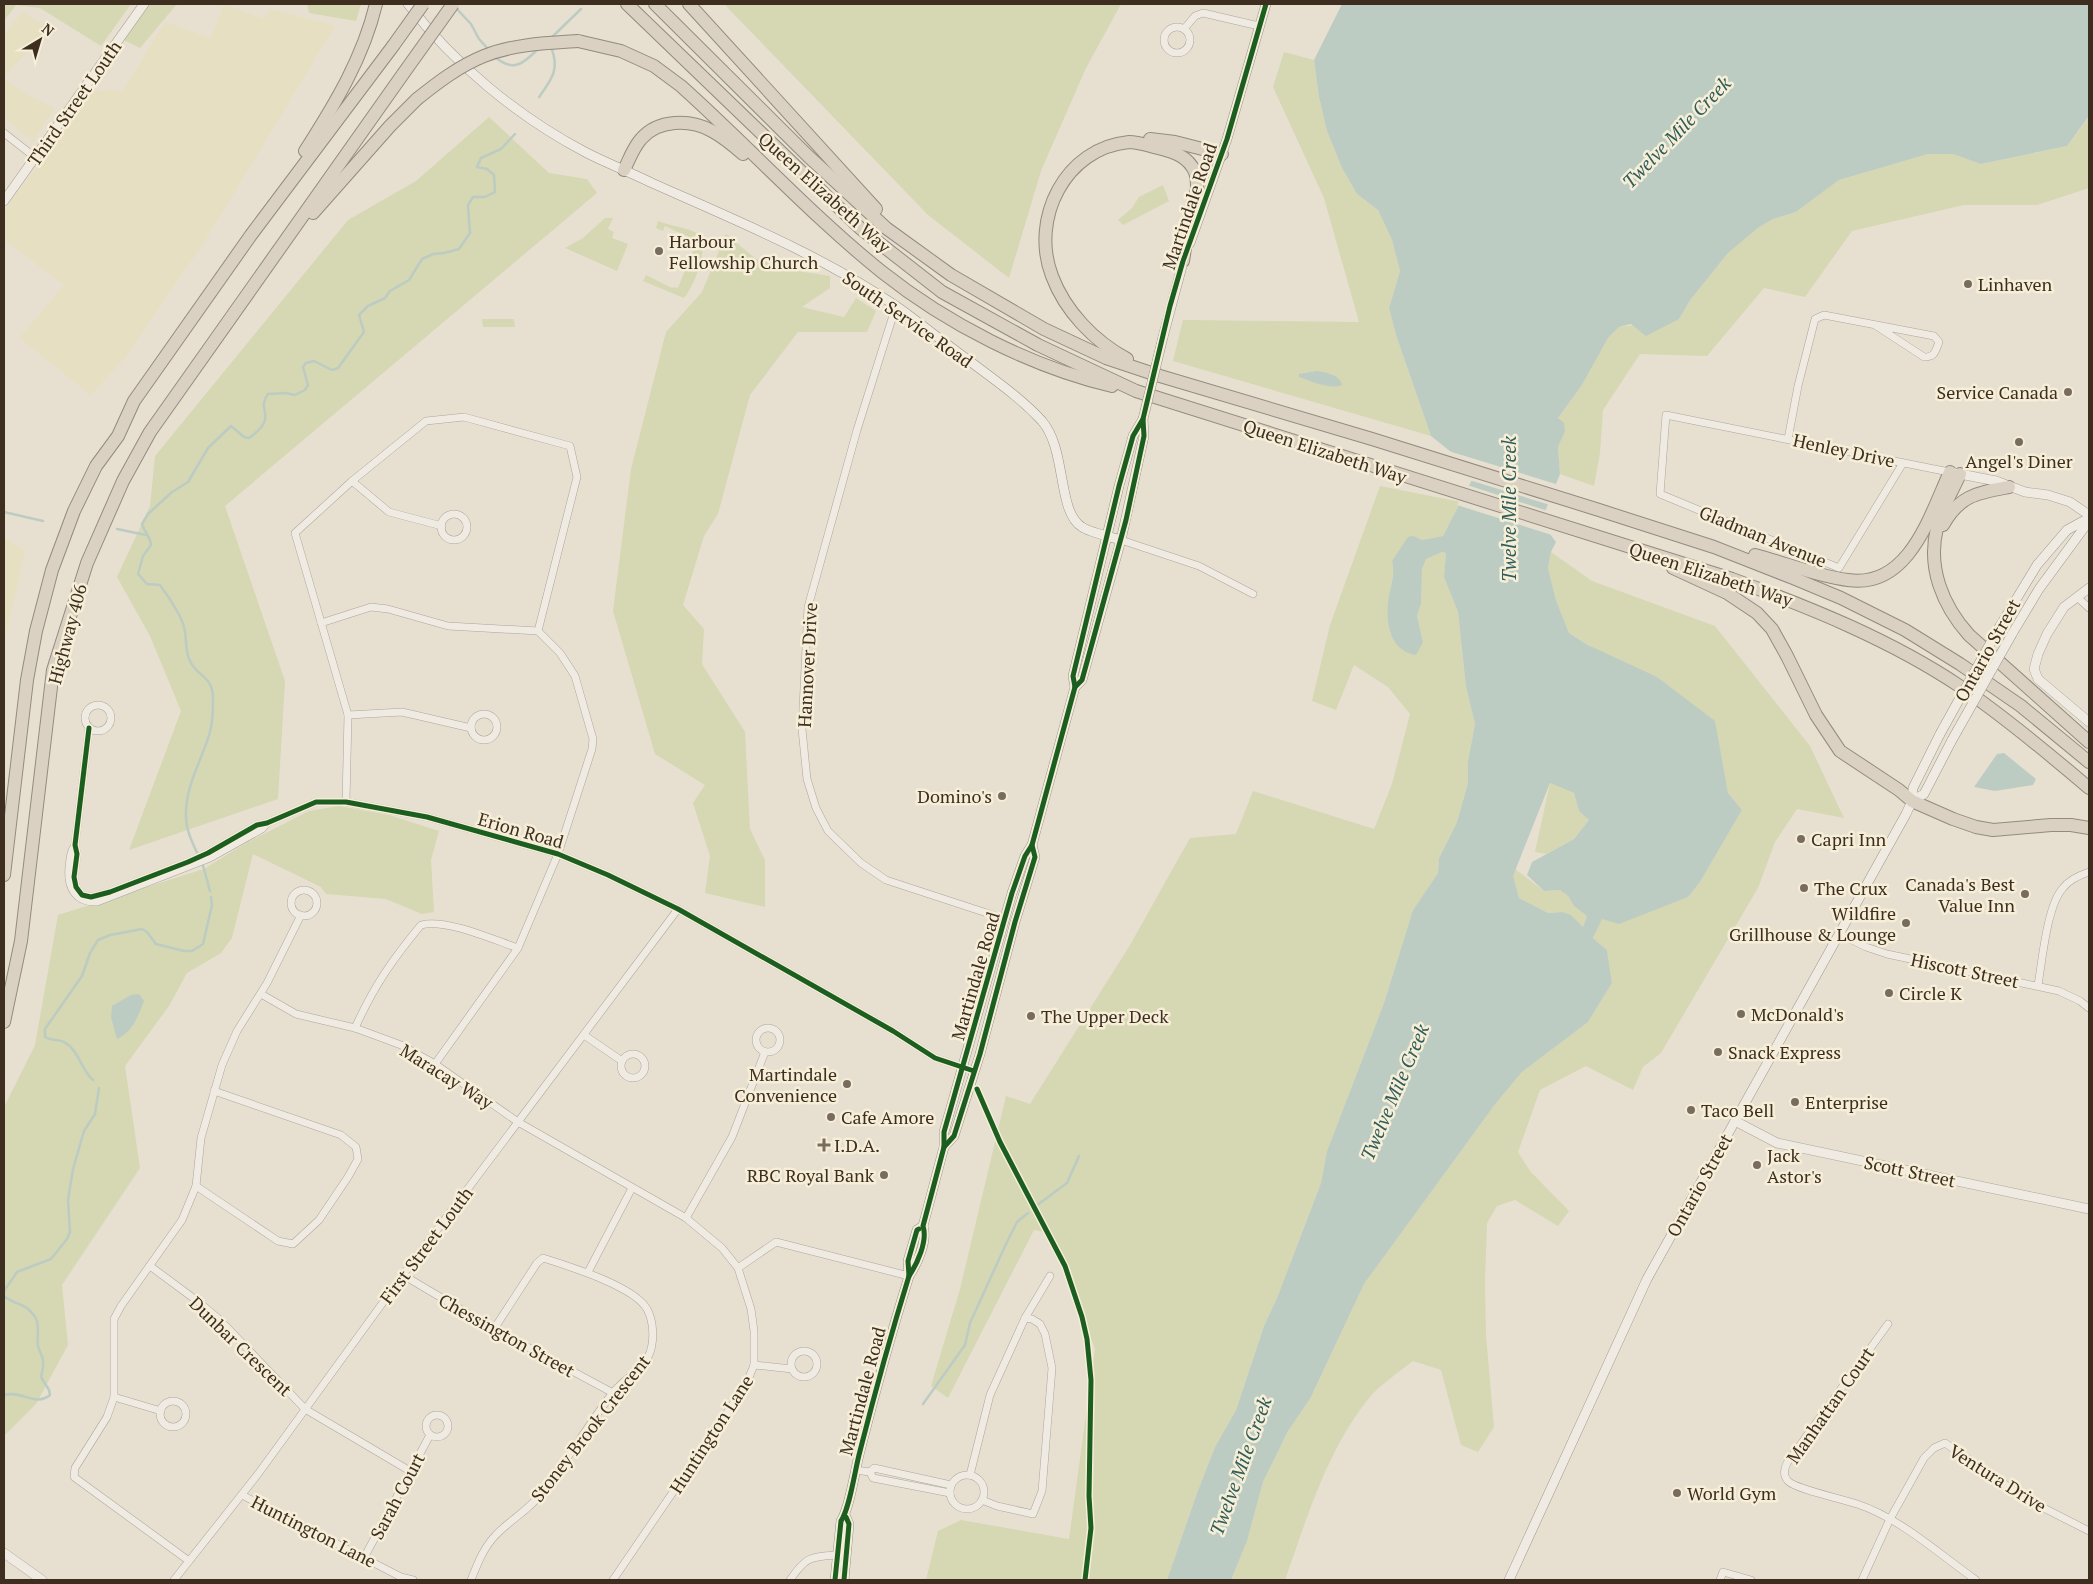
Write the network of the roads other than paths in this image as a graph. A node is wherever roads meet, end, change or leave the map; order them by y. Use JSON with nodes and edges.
{"nodes":[{"id":1,"x":144,"y":4,"type":"edge"},
{"id":2,"x":376,"y":4,"type":"edge"},
{"id":3,"x":408,"y":4,"type":"edge"},
{"id":4,"x":423,"y":4,"type":"edge"},
{"id":5,"x":453,"y":4,"type":"edge"},
{"id":6,"x":627,"y":4,"type":"edge"},
{"id":7,"x":655,"y":4,"type":"edge"},
{"id":8,"x":688,"y":4,"type":"edge"},
{"id":9,"x":1266,"y":4,"type":"edge"},
{"id":10,"x":1260,"y":26,"type":"junction"},
{"id":11,"x":1184,"y":29,"type":"dead end"},
{"id":12,"x":4,"y":134,"type":"edge"},
{"id":13,"x":1138,"y":143,"type":"junction"},
{"id":14,"x":1222,"y":154,"type":"junction"},
{"id":15,"x":36,"y":158,"type":"junction"},
{"id":16,"x":624,"y":170,"type":"junction"},
{"id":17,"x":4,"y":201,"type":"edge"},
{"id":18,"x":813,"y":211,"type":"junction"},
{"id":19,"x":251,"y":235,"type":"junction"},
{"id":20,"x":1183,"y":261,"type":"junction"},
{"id":21,"x":951,"y":275,"type":"junction"},
{"id":22,"x":251,"y":288,"type":"junction"},
{"id":23,"x":896,"y":306,"type":"junction"},
{"id":24,"x":1875,"y":325,"type":"junction"},
{"id":25,"x":1160,"y":376,"type":"junction"},
{"id":26,"x":1136,"y":391,"type":"junction"},
{"id":27,"x":1142,"y":419,"type":"junction"},
{"id":28,"x":1788,"y":439,"type":"junction"},
{"id":29,"x":1903,"y":463,"type":"junction"},
{"id":30,"x":1955,"y":473,"type":"junction"},
{"id":31,"x":352,"y":481,"type":"junction"},
{"id":32,"x":2009,"y":487,"type":"junction"},
{"id":33,"x":1661,"y":489,"type":"joint"},
{"id":34,"x":2089,"y":518,"type":"edge"},
{"id":35,"x":442,"y":526,"type":"dead end"},
{"id":36,"x":1591,"y":535,"type":"junction"},
{"id":37,"x":1108,"y":536,"type":"junction"},
{"id":38,"x":1121,"y":540,"type":"junction"},
{"id":39,"x":1714,"y":547,"type":"junction"},
{"id":40,"x":1934,"y":551,"type":"junction"},
{"id":41,"x":2089,"y":588,"type":"edge"},
{"id":42,"x":1253,"y":594,"type":"dead end"},
{"id":43,"x":2078,"y":597,"type":"junction"},
{"id":44,"x":2089,"y":608,"type":"edge"},
{"id":45,"x":321,"y":623,"type":"junction"},
{"id":46,"x":538,"y":631,"type":"junction"},
{"id":47,"x":1075,"y":687,"type":"junction"},
{"id":48,"x":348,"y":715,"type":"junction"},
{"id":49,"x":2089,"y":722,"type":"edge"},
{"id":50,"x":89,"y":728,"type":"dead end"},
{"id":51,"x":471,"y":728,"type":"dead end"},
{"id":52,"x":2089,"y":742,"type":"edge"},
{"id":53,"x":2089,"y":762,"type":"edge"},
{"id":54,"x":2089,"y":788,"type":"edge"},
{"id":55,"x":346,"y":802,"type":"junction"},
{"id":56,"x":1912,"y":802,"type":"junction"},
{"id":57,"x":2089,"y":828,"type":"edge"},
{"id":58,"x":1032,"y":845,"type":"junction"},
{"id":59,"x":558,"y":854,"type":"junction"},
{"id":60,"x":2089,"y":872,"type":"edge"},
{"id":61,"x":4,"y":875,"type":"edge"},
{"id":62,"x":678,"y":910,"type":"junction"},
{"id":63,"x":301,"y":915,"type":"dead end"},
{"id":64,"x":1005,"y":919,"type":"junction"},
{"id":65,"x":1840,"y":934,"type":"junction"},
{"id":66,"x":518,"y":948,"type":"junction"},
{"id":67,"x":2038,"y":985,"type":"junction"},
{"id":68,"x":260,"y":994,"type":"junction"},
{"id":69,"x":2089,"y":1008,"type":"edge"},
{"id":70,"x":4,"y":1022,"type":"edge"},
{"id":71,"x":355,"y":1028,"type":"junction"},
{"id":72,"x":584,"y":1035,"type":"junction"},
{"id":73,"x":765,"y":1052,"type":"dead end"},
{"id":74,"x":622,"y":1061,"type":"dead end"},
{"id":75,"x":435,"y":1064,"type":"junction"},
{"id":76,"x":962,"y":1068,"type":"junction"},
{"id":77,"x":974,"y":1071,"type":"junction"},
{"id":78,"x":214,"y":1091,"type":"junction"},
{"id":79,"x":1735,"y":1121,"type":"junction"},
{"id":80,"x":518,"y":1122,"type":"junction"},
{"id":81,"x":944,"y":1147,"type":"junction"},
{"id":82,"x":196,"y":1186,"type":"junction"},
{"id":83,"x":632,"y":1188,"type":"junction"},
{"id":84,"x":2089,"y":1209,"type":"edge"},
{"id":85,"x":686,"y":1218,"type":"junction"},
{"id":86,"x":150,"y":1266,"type":"junction"},
{"id":87,"x":738,"y":1268,"type":"junction"},
{"id":88,"x":588,"y":1272,"type":"junction"},
{"id":89,"x":403,"y":1276,"type":"junction"},
{"id":90,"x":908,"y":1276,"type":"junction"},
{"id":91,"x":1050,"y":1276,"type":"dead end"},
{"id":92,"x":1025,"y":1318,"type":"junction"},
{"id":93,"x":1888,"y":1324,"type":"dead end"},
{"id":94,"x":494,"y":1329,"type":"junction"},
{"id":95,"x":754,"y":1365,"type":"junction"},
{"id":96,"x":792,"y":1369,"type":"dead end"},
{"id":97,"x":612,"y":1393,"type":"junction"},
{"id":98,"x":114,"y":1397,"type":"junction"},
{"id":99,"x":306,"y":1409,"type":"junction"},
{"id":100,"x":161,"y":1411,"type":"dead end"},
{"id":101,"x":430,"y":1435,"type":"dead end"},
{"id":102,"x":855,"y":1470,"type":"junction"},
{"id":103,"x":410,"y":1471,"type":"junction"},
{"id":104,"x":870,"y":1472,"type":"junction"},
{"id":105,"x":970,"y":1475,"type":"junction"},
{"id":106,"x":951,"y":1485,"type":"junction"},
{"id":107,"x":950,"y":1493,"type":"junction"},
{"id":108,"x":242,"y":1494,"type":"junction"},
{"id":109,"x":982,"y":1500,"type":"junction"},
{"id":110,"x":845,"y":1514,"type":"junction"},
{"id":111,"x":1890,"y":1518,"type":"junction"},
{"id":112,"x":2089,"y":1531,"type":"edge"},
{"id":113,"x":4,"y":1553,"type":"edge"},
{"id":114,"x":837,"y":1555,"type":"junction"},
{"id":115,"x":364,"y":1556,"type":"junction"},
{"id":116,"x":189,"y":1560,"type":"junction"},
{"id":117,"x":42,"y":1580,"type":"edge"},
{"id":118,"x":174,"y":1580,"type":"edge"},
{"id":119,"x":413,"y":1580,"type":"edge"},
{"id":120,"x":470,"y":1580,"type":"edge"},
{"id":121,"x":613,"y":1580,"type":"edge"},
{"id":122,"x":790,"y":1580,"type":"edge"},
{"id":123,"x":835,"y":1580,"type":"edge"},
{"id":124,"x":844,"y":1580,"type":"edge"},
{"id":125,"x":1509,"y":1580,"type":"edge"},
{"id":126,"x":1720,"y":1580,"type":"edge"},
{"id":127,"x":1751,"y":1580,"type":"edge"},
{"id":128,"x":1862,"y":1580,"type":"edge"},
{"id":129,"x":1976,"y":1580,"type":"edge"}],
"edges":[{"from":1,"to":15,"type":"main road","name":"Third Street Louth"},
{"from":2,"to":19,"type":"highway"},
{"from":3,"to":16,"type":"main road","name":"South Service Road"},
{"from":4,"to":19,"type":"highway","bridge":true},
{"from":5,"to":22,"type":"highway","bridge":true},
{"from":6,"to":26,"type":"highway","name":"Queen Elizabeth Way"},
{"from":7,"to":21,"type":"highway","name":"Queen Elizabeth Way"},
{"from":8,"to":21,"type":"highway"},
{"from":9,"to":10,"type":"main road","name":"Martindale Road"},
{"from":10,"to":11,"type":"street"},
{"from":10,"to":14,"type":"main road","name":"Martindale Road"},
{"from":12,"to":15,"type":"street"},
{"from":13,"to":14,"type":"highway"},
{"from":13,"to":20,"type":"highway"},
{"from":13,"to":25,"type":"highway"},
{"from":14,"to":20,"type":"main road","name":"Martindale Road"},
{"from":15,"to":17,"type":"main road","name":"Third Street Louth"},
{"from":16,"to":18,"type":"highway"},
{"from":16,"to":23,"type":"main road","name":"South Service Road"},
{"from":18,"to":22,"type":"highway","bridge":true},
{"from":18,"to":26,"type":"highway"},
{"from":19,"to":61,"type":"highway","name":"Highway 406"},
{"from":20,"to":27,"type":"main road","name":"Martindale Road","bridge":true},
{"from":21,"to":25,"type":"highway","name":"Queen Elizabeth Way"},
{"from":22,"to":70,"type":"highway","name":"Highway 406"},
{"from":23,"to":37,"type":"main road","name":"South Service Road"},
{"from":23,"to":64,"type":"street","name":"Hannover Drive"},
{"from":24,"to":24,"type":"street"},
{"from":24,"to":28,"type":"street"},
{"from":25,"to":39,"type":"highway","name":"Queen Elizabeth Way"},
{"from":26,"to":36,"type":"highway","name":"Queen Elizabeth Way"},
{"from":27,"to":37,"type":"main road","name":"Martindale Road"},
{"from":27,"to":38,"type":"main road","name":"Martindale Road"},
{"from":28,"to":29,"type":"street","name":"Henley Drive"},
{"from":28,"to":33,"type":"street","name":"Henley Drive"},
{"from":29,"to":30,"type":"street","name":"Henley Drive"},
{"from":29,"to":33,"type":"street","name":"Gladman Avenue"},
{"from":30,"to":32,"type":"main road","name":"Henley Drive"},
{"from":30,"to":39,"type":"highway"},
{"from":30,"to":40,"type":"highway"},
{"from":31,"to":35,"type":"street"},
{"from":31,"to":45,"type":"street"},
{"from":31,"to":46,"type":"street"},
{"from":32,"to":34,"type":"main road","name":"Henley Drive"},
{"from":32,"to":40,"type":"highway"},
{"from":34,"to":56,"type":"main road","name":"Ontario Street","bridge":true},
{"from":34,"to":56,"type":"main road","name":"Ontario Street","bridge":true},
{"from":36,"to":54,"type":"highway","name":"Queen Elizabeth Way"},
{"from":36,"to":56,"type":"highway"},
{"from":37,"to":38,"type":"main road","name":"South Service Road"},
{"from":37,"to":47,"type":"main road","name":"Martindale Road"},
{"from":38,"to":42,"type":"street"},
{"from":38,"to":47,"type":"main road","name":"Martindale Road"},
{"from":39,"to":53,"type":"highway","name":"Queen Elizabeth Way"},
{"from":40,"to":52,"type":"highway"},
{"from":41,"to":43,"type":"main road"},
{"from":43,"to":44,"type":"street"},
{"from":43,"to":49,"type":"main road"},
{"from":45,"to":46,"type":"street"},
{"from":45,"to":48,"type":"street"},
{"from":46,"to":59,"type":"street"},
{"from":47,"to":58,"type":"main road","name":"Martindale Road"},
{"from":48,"to":51,"type":"street"},
{"from":48,"to":55,"type":"street"},
{"from":50,"to":55,"type":"street","name":"Erion Road"},
{"from":55,"to":59,"type":"street","name":"Erion Road"},
{"from":56,"to":57,"type":"highway"},
{"from":56,"to":65,"type":"main road","name":"Ontario Street"},
{"from":58,"to":64,"type":"main road","name":"Martindale Road"},
{"from":58,"to":77,"type":"main road","name":"Martindale Road"},
{"from":59,"to":62,"type":"street","name":"Erion Road"},
{"from":59,"to":66,"type":"street"},
{"from":60,"to":67,"type":"street"},
{"from":62,"to":72,"type":"street","name":"First Street Louth"},
{"from":62,"to":76,"type":"street","name":"Erion Road"},
{"from":63,"to":68,"type":"street"},
{"from":64,"to":76,"type":"main road","name":"Martindale Road"},
{"from":65,"to":67,"type":"street","name":"Hiscott Street"},
{"from":65,"to":79,"type":"main road","name":"Ontario Street"},
{"from":66,"to":71,"type":"street"},
{"from":66,"to":75,"type":"street"},
{"from":67,"to":69,"type":"street","name":"Hiscott Street"},
{"from":68,"to":71,"type":"street","name":"Maracay Way"},
{"from":68,"to":78,"type":"street"},
{"from":71,"to":75,"type":"street","name":"Maracay Way"},
{"from":72,"to":74,"type":"street"},
{"from":72,"to":80,"type":"street","name":"First Street Louth"},
{"from":73,"to":85,"type":"street"},
{"from":75,"to":80,"type":"street","name":"Maracay Way"},
{"from":76,"to":77,"type":"street","name":"Erion Road"},
{"from":76,"to":81,"type":"main road","name":"Martindale Road"},
{"from":77,"to":81,"type":"main road","name":"Martindale Road"},
{"from":78,"to":82,"type":"street"},
{"from":78,"to":82,"type":"street"},
{"from":79,"to":84,"type":"main road","name":"Scott Street"},
{"from":79,"to":125,"type":"main road","name":"Ontario Street"},
{"from":80,"to":83,"type":"street","name":"Huntington Lane"},
{"from":80,"to":89,"type":"street","name":"First Street Louth"},
{"from":81,"to":90,"type":"main road","name":"Martindale Road"},
{"from":82,"to":86,"type":"street"},
{"from":83,"to":85,"type":"street","name":"Huntington Lane"},
{"from":83,"to":88,"type":"street"},
{"from":85,"to":87,"type":"street","name":"Huntington Lane"},
{"from":86,"to":98,"type":"street"},
{"from":86,"to":99,"type":"street","name":"Dunbar Crescent"},
{"from":87,"to":90,"type":"street"},
{"from":87,"to":95,"type":"street","name":"Huntington Lane"},
{"from":88,"to":94,"type":"street","name":"Stoney Brook Crescent"},
{"from":88,"to":97,"type":"street","name":"Stoney Brook Crescent"},
{"from":89,"to":94,"type":"street","name":"Chessington Street"},
{"from":89,"to":99,"type":"street","name":"First Street Louth"},
{"from":90,"to":102,"type":"main road","name":"Martindale Road"},
{"from":91,"to":92,"type":"street"},
{"from":92,"to":105,"type":"street"},
{"from":92,"to":109,"type":"street"},
{"from":93,"to":111,"type":"street","name":"Manhattan Court"},
{"from":94,"to":97,"type":"street","name":"Chessington Street"},
{"from":95,"to":96,"type":"street"},
{"from":95,"to":121,"type":"street","name":"Huntington Lane"},
{"from":97,"to":120,"type":"street","name":"Stoney Brook Crescent"},
{"from":98,"to":100,"type":"street"},
{"from":98,"to":116,"type":"street"},
{"from":99,"to":103,"type":"street","name":"Dunbar Crescent"},
{"from":99,"to":108,"type":"street","name":"First Street Louth"},
{"from":101,"to":103,"type":"street","name":"Sarah Court"},
{"from":102,"to":104,"type":"street"},
{"from":102,"to":110,"type":"main road","name":"Martindale Road"},
{"from":103,"to":115,"type":"street","name":"Sarah Court"},
{"from":104,"to":106,"type":"street"},
{"from":104,"to":107,"type":"street"},
{"from":105,"to":106,"type":"street"},
{"from":105,"to":109,"type":"street"},
{"from":106,"to":107,"type":"street"},
{"from":107,"to":109,"type":"street"},
{"from":108,"to":115,"type":"street","name":"Huntington Lane"},
{"from":108,"to":116,"type":"street","name":"First Street Louth"},
{"from":110,"to":114,"type":"main road","name":"Martindale Road"},
{"from":110,"to":124,"type":"main road","name":"Martindale Road"},
{"from":111,"to":112,"type":"street","name":"Ventura Drive"},
{"from":111,"to":128,"type":"street","name":"Ventura Drive"},
{"from":111,"to":129,"type":"street"},
{"from":113,"to":117,"type":"main road"},
{"from":114,"to":122,"type":"street"},
{"from":114,"to":123,"type":"main road","name":"Martindale Road"},
{"from":115,"to":119,"type":"street","name":"Huntington Lane"},
{"from":116,"to":118,"type":"street","name":"First Street Louth"},
{"from":126,"to":127,"type":"street"}]}
